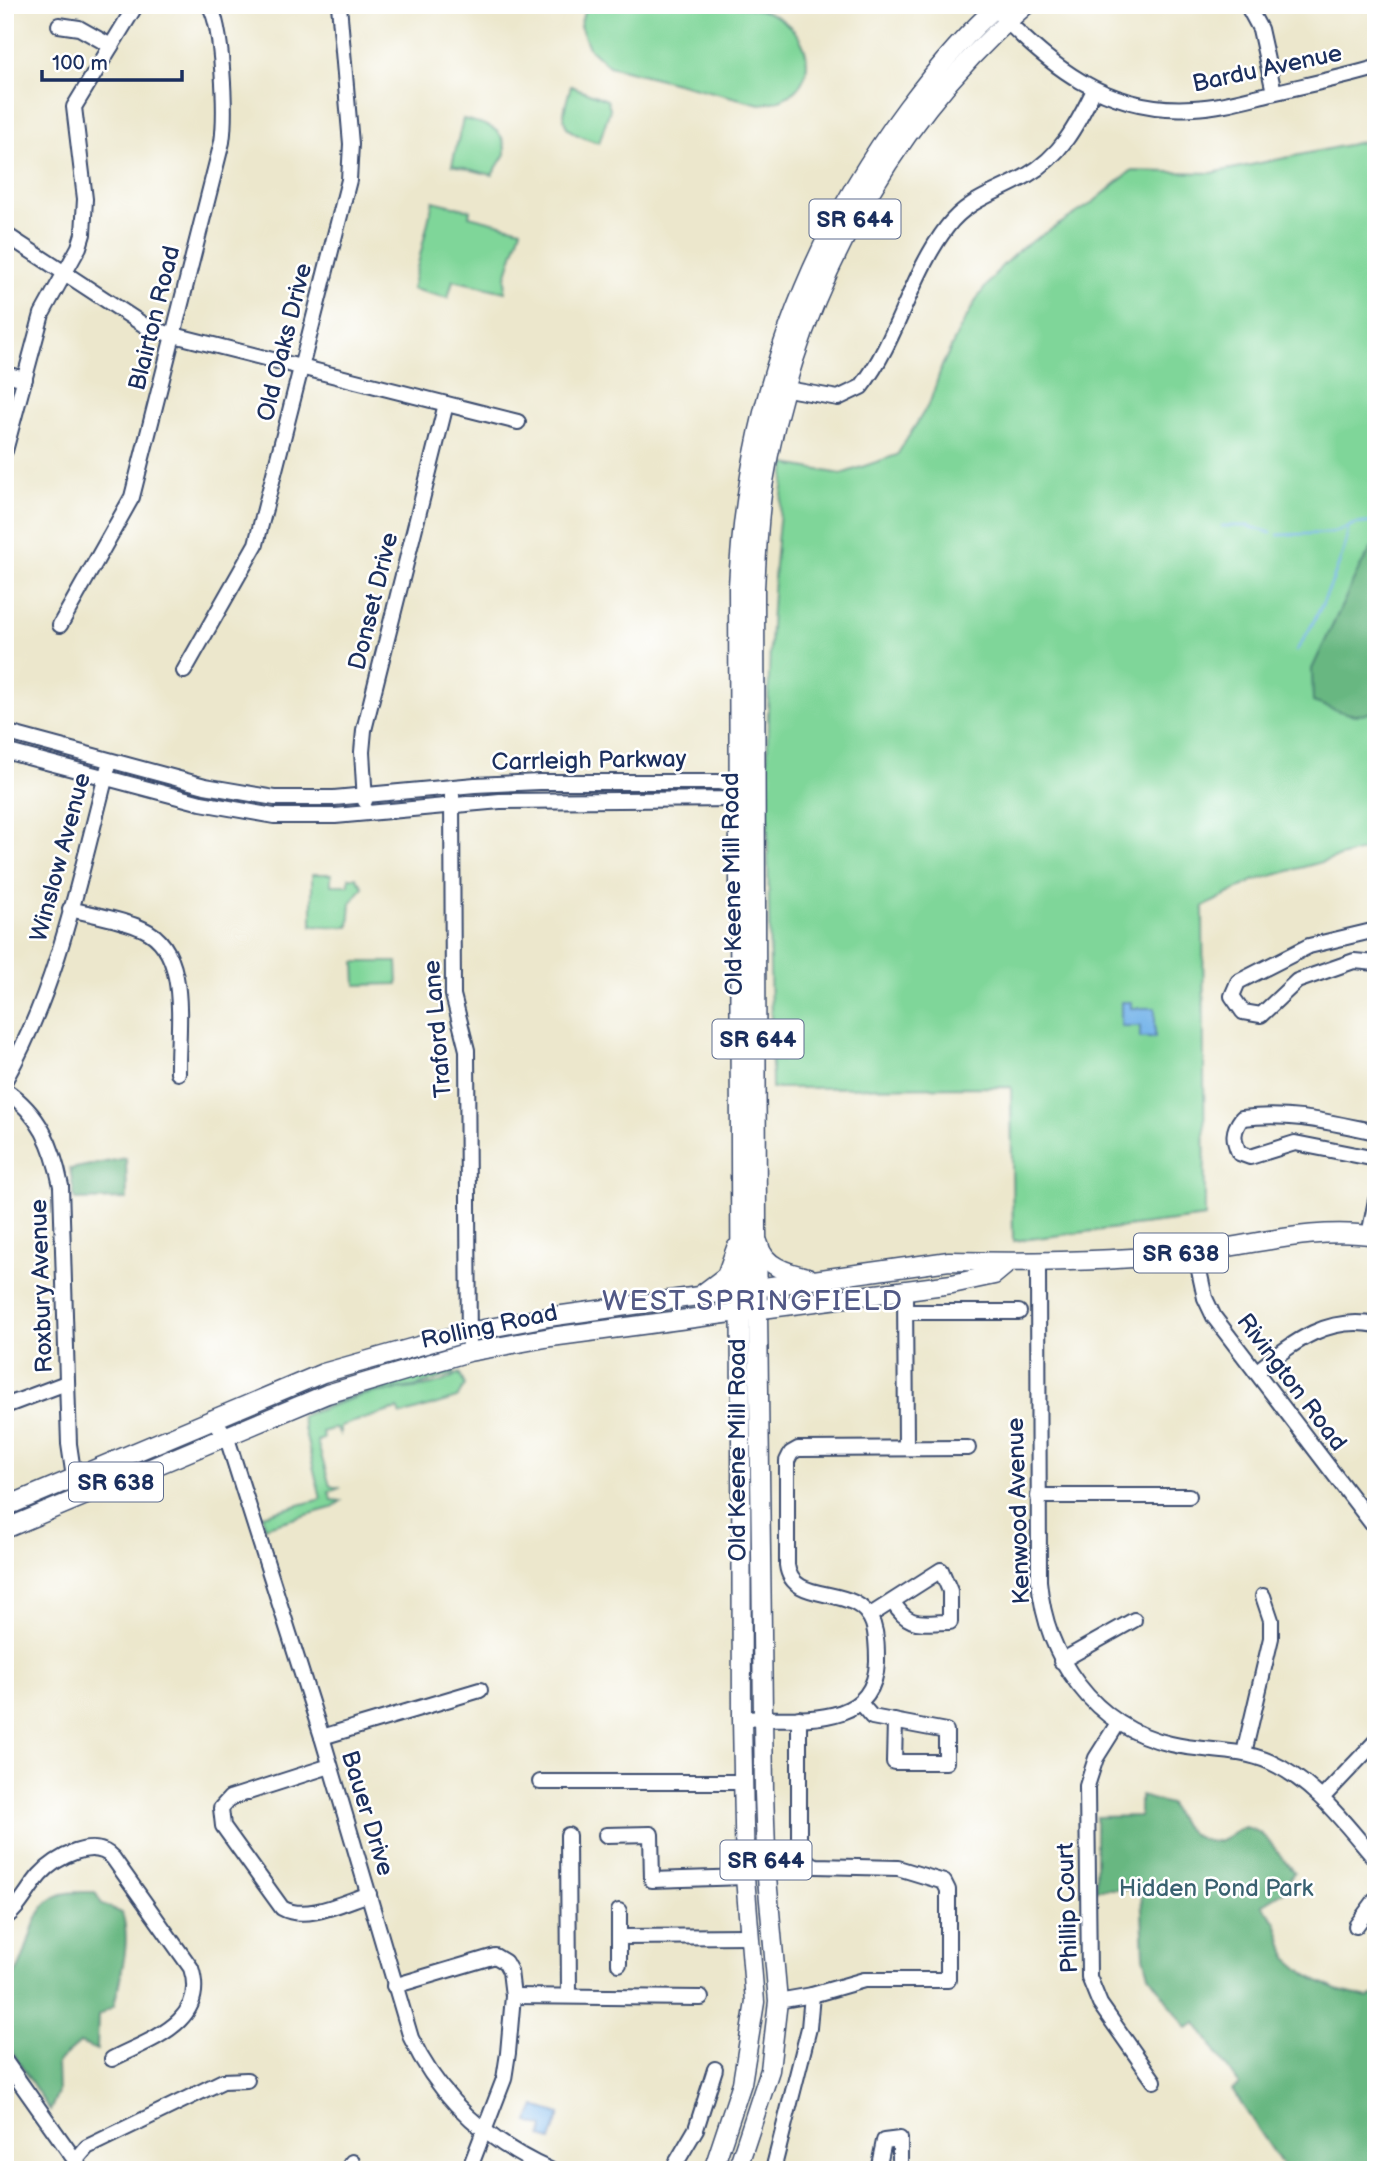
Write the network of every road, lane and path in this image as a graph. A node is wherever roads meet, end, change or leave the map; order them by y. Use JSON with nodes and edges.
{"nodes":[{"id":1,"x":136,"y":5,"type":"edge"},
{"id":2,"x":209,"y":5,"type":"edge"},
{"id":3,"x":339,"y":5,"type":"edge"},
{"id":4,"x":1026,"y":5,"type":"edge"},
{"id":5,"x":1247,"y":5,"type":"edge"},
{"id":6,"x":998,"y":10,"type":"edge"},
{"id":7,"x":59,"y":25,"type":"dead end"},
{"id":8,"x":111,"y":46,"type":"junction"},
{"id":9,"x":1376,"y":68,"type":"edge"},
{"id":10,"x":1094,"y":90,"type":"junction"},
{"id":11,"x":1274,"y":92,"type":"junction"},
{"id":12,"x":5,"y":234,"type":"edge"},
{"id":13,"x":66,"y":274,"type":"junction"},
{"id":14,"x":173,"y":335,"type":"junction"},
{"id":15,"x":302,"y":367,"type":"junction"},
{"id":16,"x":5,"y":374,"type":"edge"},
{"id":17,"x":25,"y":379,"type":"junction"},
{"id":18,"x":776,"y":387,"type":"junction"},
{"id":19,"x":446,"y":404,"type":"junction"},
{"id":20,"x":518,"y":422,"type":"dead end"},
{"id":21,"x":5,"y":451,"type":"edge"},
{"id":22,"x":60,"y":625,"type":"dead end"},
{"id":23,"x":184,"y":671,"type":"dead end"},
{"id":24,"x":5,"y":732,"type":"edge"},
{"id":25,"x":5,"y":751,"type":"edge"},
{"id":26,"x":110,"y":760,"type":"junction"},
{"id":27,"x":106,"y":777,"type":"junction"},
{"id":28,"x":452,"y":787,"type":"junction"},
{"id":29,"x":738,"y":791,"type":"junction"},
{"id":30,"x":756,"y":791,"type":"junction"},
{"id":31,"x":364,"y":795,"type":"junction"},
{"id":32,"x":453,"y":804,"type":"junction"},
{"id":33,"x":366,"y":812,"type":"junction"},
{"id":34,"x":70,"y":909,"type":"junction"},
{"id":35,"x":1376,"y":930,"type":"edge"},
{"id":36,"x":1376,"y":963,"type":"edge"},
{"id":37,"x":178,"y":1073,"type":"dead end"},
{"id":38,"x":5,"y":1080,"type":"edge"},
{"id":39,"x":5,"y":1090,"type":"edge"},
{"id":40,"x":1376,"y":1132,"type":"edge"},
{"id":41,"x":1376,"y":1158,"type":"edge"},
{"id":42,"x":1376,"y":1200,"type":"edge"},
{"id":43,"x":749,"y":1228,"type":"junction"},
{"id":44,"x":1372,"y":1236,"type":"edge"},
{"id":45,"x":1195,"y":1252,"type":"junction"},
{"id":46,"x":1038,"y":1262,"type":"junction"},
{"id":47,"x":1006,"y":1265,"type":"junction"},
{"id":48,"x":822,"y":1279,"type":"junction"},
{"id":49,"x":759,"y":1287,"type":"junction"},
{"id":50,"x":905,"y":1289,"type":"junction"},
{"id":51,"x":741,"y":1291,"type":"junction"},
{"id":52,"x":696,"y":1297,"type":"junction"},
{"id":53,"x":760,"y":1309,"type":"junction"},
{"id":54,"x":741,"y":1311,"type":"junction"},
{"id":55,"x":906,"y":1311,"type":"junction"},
{"id":56,"x":1019,"y":1312,"type":"dead end"},
{"id":57,"x":1376,"y":1325,"type":"edge"},
{"id":58,"x":468,"y":1332,"type":"junction"},
{"id":59,"x":469,"y":1352,"type":"junction"},
{"id":60,"x":1256,"y":1372,"type":"junction"},
{"id":61,"x":66,"y":1383,"type":"junction"},
{"id":62,"x":5,"y":1406,"type":"edge"},
{"id":63,"x":212,"y":1418,"type":"junction"},
{"id":64,"x":226,"y":1435,"type":"junction"},
{"id":65,"x":906,"y":1447,"type":"junction"},
{"id":66,"x":968,"y":1448,"type":"dead end"},
{"id":67,"x":74,"y":1477,"type":"junction"},
{"id":68,"x":1038,"y":1496,"type":"junction"},
{"id":69,"x":1189,"y":1496,"type":"dead end"},
{"id":70,"x":77,"y":1498,"type":"junction"},
{"id":71,"x":5,"y":1507,"type":"edge"},
{"id":72,"x":5,"y":1529,"type":"edge"},
{"id":73,"x":1376,"y":1530,"type":"edge"},
{"id":74,"x":1264,"y":1596,"type":"dead end"},
{"id":75,"x":893,"y":1602,"type":"junction"},
{"id":76,"x":869,"y":1616,"type":"junction"},
{"id":77,"x":1134,"y":1620,"type":"dead end"},
{"id":78,"x":1062,"y":1661,"type":"junction"},
{"id":79,"x":480,"y":1690,"type":"dead end"},
{"id":80,"x":860,"y":1703,"type":"junction"},
{"id":81,"x":763,"y":1718,"type":"junction"},
{"id":82,"x":799,"y":1718,"type":"junction"},
{"id":83,"x":742,"y":1719,"type":"junction"},
{"id":84,"x":895,"y":1721,"type":"dead end"},
{"id":85,"x":1118,"y":1723,"type":"junction"},
{"id":86,"x":322,"y":1737,"type":"junction"},
{"id":87,"x":1376,"y":1741,"type":"edge"},
{"id":88,"x":1244,"y":1753,"type":"junction"},
{"id":89,"x":330,"y":1766,"type":"junction"},
{"id":90,"x":540,"y":1782,"type":"dead end"},
{"id":91,"x":743,"y":1782,"type":"junction"},
{"id":92,"x":1322,"y":1798,"type":"junction"},
{"id":93,"x":568,"y":1835,"type":"dead end"},
{"id":94,"x":606,"y":1835,"type":"dead end"},
{"id":95,"x":1376,"y":1860,"type":"edge"},
{"id":96,"x":745,"y":1878,"type":"junction"},
{"id":97,"x":369,"y":1895,"type":"junction"},
{"id":98,"x":1376,"y":1899,"type":"edge"},
{"id":99,"x":619,"y":1911,"type":"dead end"},
{"id":100,"x":5,"y":1918,"type":"edge"},
{"id":101,"x":1356,"y":1926,"type":"dead end"},
{"id":102,"x":750,"y":1936,"type":"junction"},
{"id":103,"x":619,"y":1937,"type":"junction"},
{"id":104,"x":619,"y":1964,"type":"dead end"},
{"id":105,"x":394,"y":1986,"type":"junction"},
{"id":106,"x":569,"y":1995,"type":"junction"},
{"id":107,"x":812,"y":1995,"type":"junction"},
{"id":108,"x":513,"y":1996,"type":"junction"},
{"id":109,"x":701,"y":1998,"type":"dead end"},
{"id":110,"x":778,"y":2001,"type":"junction"},
{"id":111,"x":112,"y":2059,"type":"dead end"},
{"id":112,"x":5,"y":2061,"type":"edge"},
{"id":113,"x":715,"y":2069,"type":"dead end"},
{"id":114,"x":247,"y":2080,"type":"dead end"},
{"id":115,"x":1154,"y":2081,"type":"dead end"},
{"id":116,"x":484,"y":2130,"type":"junction"},
{"id":117,"x":79,"y":2165,"type":"edge"},
{"id":118,"x":469,"y":2170,"type":"edge"},
{"id":119,"x":550,"y":2170,"type":"edge"},
{"id":120,"x":672,"y":2170,"type":"edge"},
{"id":121,"x":713,"y":2170,"type":"edge"},
{"id":122,"x":737,"y":2170,"type":"edge"},
{"id":123,"x":773,"y":2170,"type":"edge"},
{"id":124,"x":878,"y":2170,"type":"edge"},
{"id":125,"x":900,"y":2170,"type":"edge"}],
"edges":[{"from":1,"to":8,"type":"street"},
{"from":2,"to":14,"type":"street","name":"Blairton Road"},
{"from":3,"to":15,"type":"street","name":"Old Oaks Drive"},
{"from":4,"to":6,"type":"main road","name":"Old Keene Mill Road","number":"SR 644"},
{"from":5,"to":11,"type":"street"},
{"from":6,"to":10,"type":"street","name":"Bardu Avenue"},
{"from":6,"to":18,"type":"main road","name":"Old Keene Mill Road","number":"SR 644"},
{"from":7,"to":8,"type":"street"},
{"from":8,"to":13,"type":"street"},
{"from":9,"to":11,"type":"street","name":"Bardu Avenue"},
{"from":10,"to":11,"type":"street","name":"Bardu Avenue"},
{"from":10,"to":18,"type":"street"},
{"from":12,"to":13,"type":"street"},
{"from":13,"to":14,"type":"street"},
{"from":13,"to":17,"type":"street"},
{"from":14,"to":15,"type":"street"},
{"from":14,"to":22,"type":"street","name":"Blairton Road"},
{"from":15,"to":19,"type":"street"},
{"from":15,"to":23,"type":"street","name":"Old Oaks Drive"},
{"from":16,"to":17,"type":"street"},
{"from":17,"to":21,"type":"street"},
{"from":18,"to":29,"type":"main road","name":"Old Keene Mill Road","number":"SR 644"},
{"from":18,"to":30,"type":"main road","name":"Old Keene Mill Road","number":"SR 644"},
{"from":19,"to":20,"type":"street"},
{"from":19,"to":31,"type":"street","name":"Donset Drive"},
{"from":24,"to":26,"type":"street","name":"Carrleigh Parkway"},
{"from":25,"to":27,"type":"street","name":"Carrleigh Parkway"},
{"from":26,"to":27,"type":"street","name":"Winslow Avenue"},
{"from":26,"to":31,"type":"street","name":"Carrleigh Parkway"},
{"from":27,"to":33,"type":"street","name":"Carrleigh Parkway"},
{"from":27,"to":34,"type":"street","name":"Winslow Avenue"},
{"from":28,"to":29,"type":"street","name":"Carrleigh Parkway"},
{"from":28,"to":31,"type":"street","name":"Carrleigh Parkway"},
{"from":28,"to":32,"type":"street","name":"Traford Lane"},
{"from":29,"to":30,"type":"street","name":"Carrleigh Parkway"},
{"from":29,"to":32,"type":"street","name":"Carrleigh Parkway"},
{"from":29,"to":43,"type":"main road","name":"Old Keene Mill Road","number":"SR 644"},
{"from":30,"to":43,"type":"main road","name":"Old Keene Mill Road","number":"SR 644"},
{"from":31,"to":33,"type":"street","name":"Donset Drive"},
{"from":32,"to":33,"type":"street","name":"Carrleigh Parkway"},
{"from":32,"to":58,"type":"street","name":"Traford Lane"},
{"from":34,"to":37,"type":"street"},
{"from":34,"to":38,"type":"street","name":"Winslow Avenue"},
{"from":35,"to":36,"type":"street"},
{"from":39,"to":61,"type":"street","name":"Roxbury Avenue"},
{"from":40,"to":41,"type":"street"},
{"from":42,"to":44,"type":"street"},
{"from":43,"to":48,"type":"main road"},
{"from":43,"to":49,"type":"main road","name":"Old Keene Mill Road","number":"SR 644"},
{"from":43,"to":51,"type":"main road","name":"Old Keene Mill Road","number":"SR 644"},
{"from":43,"to":52,"type":"main road"},
{"from":44,"to":45,"type":"main road","name":"Rolling Road","number":"SR 638"},
{"from":45,"to":46,"type":"main road","name":"Rolling Road","number":"SR 638"},
{"from":45,"to":60,"type":"street","name":"Rivington Road"},
{"from":46,"to":47,"type":"main road","name":"Rolling Road","number":"SR 638"},
{"from":46,"to":68,"type":"street","name":"Kenwood Avenue"},
{"from":47,"to":48,"type":"main road","name":"Rolling Road","number":"SR 638"},
{"from":47,"to":50,"type":"main road","name":"Rolling Road","number":"SR 638"},
{"from":48,"to":49,"type":"main road","name":"Rolling Road","number":"SR 638"},
{"from":49,"to":51,"type":"main road","name":"Rolling Road","number":"SR 638"},
{"from":49,"to":53,"type":"main road","name":"Old Keene Mill Road","number":"SR 644"},
{"from":50,"to":53,"type":"main road","name":"Rolling Road","number":"SR 638"},
{"from":50,"to":55,"type":"street"},
{"from":51,"to":52,"type":"main road","name":"Rolling Road","number":"SR 638"},
{"from":51,"to":54,"type":"main road","name":"Old Keene Mill Road","number":"SR 644"},
{"from":52,"to":58,"type":"main road","name":"Rolling Road","number":"SR 638"},
{"from":53,"to":54,"type":"main road","name":"Rolling Road","number":"SR 638"},
{"from":53,"to":81,"type":"main road","name":"Old Keene Mill Road","number":"SR 644"},
{"from":54,"to":59,"type":"main road","name":"Rolling Road","number":"SR 638"},
{"from":54,"to":83,"type":"main road","name":"Old Keene Mill Road","number":"SR 644"},
{"from":55,"to":56,"type":"street"},
{"from":55,"to":65,"type":"street"},
{"from":57,"to":60,"type":"street"},
{"from":58,"to":59,"type":"street","name":"Traford Lane"},
{"from":58,"to":63,"type":"main road","name":"Rolling Road","number":"SR 638"},
{"from":59,"to":64,"type":"main road","name":"Rolling Road","number":"SR 638"},
{"from":60,"to":73,"type":"street","name":"Rivington Road"},
{"from":61,"to":62,"type":"street"},
{"from":61,"to":67,"type":"street","name":"Roxbury Avenue"},
{"from":63,"to":64,"type":"street","name":"Bauer Drive"},
{"from":63,"to":67,"type":"main road","name":"Rolling Road","number":"SR 638"},
{"from":64,"to":70,"type":"main road","name":"Rolling Road","number":"SR 638"},
{"from":64,"to":86,"type":"street","name":"Bauer Drive"},
{"from":65,"to":66,"type":"street"},
{"from":65,"to":76,"type":"street"},
{"from":67,"to":70,"type":"street","name":"Roxbury Avenue"},
{"from":67,"to":71,"type":"main road","name":"Rolling Road","number":"SR 638"},
{"from":68,"to":69,"type":"street"},
{"from":68,"to":78,"type":"street","name":"Kenwood Avenue"},
{"from":70,"to":72,"type":"main road","name":"Rolling Road","number":"SR 638"},
{"from":74,"to":88,"type":"street"},
{"from":75,"to":75,"type":"street"},
{"from":75,"to":76,"type":"street"},
{"from":76,"to":80,"type":"street"},
{"from":77,"to":78,"type":"street"},
{"from":78,"to":85,"type":"street","name":"Kenwood Avenue"},
{"from":79,"to":86,"type":"street"},
{"from":80,"to":82,"type":"street"},
{"from":80,"to":84,"type":"street"},
{"from":81,"to":82,"type":"street"},
{"from":81,"to":83,"type":"street"},
{"from":81,"to":110,"type":"main road","name":"Old Keene Mill Road","number":"SR 644"},
{"from":82,"to":107,"type":"street"},
{"from":83,"to":91,"type":"main road","name":"Old Keene Mill Road","number":"SR 644"},
{"from":85,"to":88,"type":"street","name":"Kenwood Avenue"},
{"from":85,"to":115,"type":"street","name":"Phillip Court"},
{"from":86,"to":89,"type":"street","name":"Bauer Drive"},
{"from":87,"to":92,"type":"street"},
{"from":88,"to":92,"type":"street","name":"Kenwood Avenue"},
{"from":89,"to":97,"type":"street","name":"Bauer Drive"},
{"from":89,"to":97,"type":"street"},
{"from":90,"to":91,"type":"street"},
{"from":91,"to":96,"type":"main road","name":"Old Keene Mill Road","number":"SR 644"},
{"from":92,"to":95,"type":"street","name":"Kenwood Avenue"},
{"from":93,"to":106,"type":"street"},
{"from":94,"to":96,"type":"street"},
{"from":96,"to":102,"type":"main road","name":"Old Keene Mill Road","number":"SR 644"},
{"from":97,"to":105,"type":"street","name":"Bauer Drive"},
{"from":98,"to":101,"type":"street"},
{"from":99,"to":103,"type":"street"},
{"from":100,"to":111,"type":"street"},
{"from":102,"to":103,"type":"street"},
{"from":102,"to":121,"type":"main road","name":"Old Keene Mill Road","number":"SR 644"},
{"from":103,"to":104,"type":"street"},
{"from":105,"to":108,"type":"street"},
{"from":105,"to":116,"type":"street","name":"Bauer Drive"},
{"from":106,"to":108,"type":"street"},
{"from":106,"to":109,"type":"street"},
{"from":107,"to":110,"type":"street"},
{"from":107,"to":123,"type":"street"},
{"from":108,"to":116,"type":"street"},
{"from":110,"to":122,"type":"main road","name":"Old Keene Mill Road","number":"SR 644"},
{"from":112,"to":117,"type":"street"},
{"from":113,"to":120,"type":"street"},
{"from":114,"to":117,"type":"street"},
{"from":116,"to":118,"type":"street"},
{"from":116,"to":119,"type":"street","name":"Bauer Drive"},
{"from":124,"to":125,"type":"street"}]}
